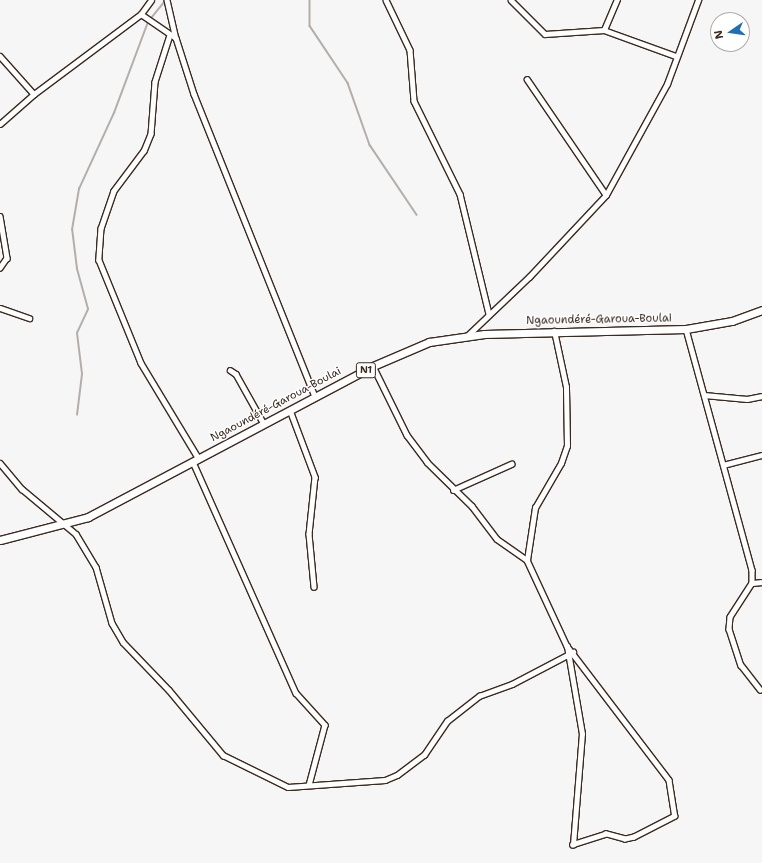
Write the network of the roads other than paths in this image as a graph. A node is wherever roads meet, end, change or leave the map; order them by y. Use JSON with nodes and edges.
{"nodes":[{"id":1,"x":151,"y":0,"type":"edge"},
{"id":2,"x":167,"y":0,"type":"edge"},
{"id":3,"x":386,"y":0,"type":"edge"},
{"id":4,"x":511,"y":0,"type":"edge"},
{"id":5,"x":618,"y":0,"type":"edge"},
{"id":6,"x":698,"y":0,"type":"edge"},
{"id":7,"x":141,"y":14,"type":"junction"},
{"id":8,"x":604,"y":30,"type":"junction"},
{"id":9,"x":170,"y":35,"type":"junction"},
{"id":10,"x":176,"y":38,"type":"junction"},
{"id":11,"x":0,"y":56,"type":"edge"},
{"id":12,"x":676,"y":56,"type":"junction"},
{"id":13,"x":527,"y":79,"type":"dead end"},
{"id":14,"x":34,"y":94,"type":"junction"},
{"id":15,"x":0,"y":124,"type":"edge"},
{"id":16,"x":606,"y":195,"type":"junction"},
{"id":17,"x":0,"y":216,"type":"edge"},
{"id":18,"x":0,"y":268,"type":"edge"},
{"id":19,"x":0,"y":308,"type":"edge"},
{"id":20,"x":762,"y":310,"type":"edge"},
{"id":21,"x":489,"y":314,"type":"junction"},
{"id":22,"x":29,"y":318,"type":"dead end"},
{"id":23,"x":686,"y":329,"type":"junction"},
{"id":24,"x":554,"y":331,"type":"junction"},
{"id":25,"x":467,"y":336,"type":"junction"},
{"id":26,"x":373,"y":366,"type":"junction"},
{"id":27,"x":230,"y":370,"type":"dead end"},
{"id":28,"x":704,"y":396,"type":"junction"},
{"id":29,"x":762,"y":396,"type":"edge"},
{"id":30,"x":315,"y":397,"type":"junction"},
{"id":31,"x":290,"y":410,"type":"junction"},
{"id":32,"x":264,"y":424,"type":"junction"},
{"id":33,"x":762,"y":455,"type":"edge"},
{"id":34,"x":196,"y":460,"type":"junction"},
{"id":35,"x":0,"y":463,"type":"edge"},
{"id":36,"x":511,"y":464,"type":"dead end"},
{"id":37,"x":723,"y":465,"type":"junction"},
{"id":38,"x":453,"y":490,"type":"junction"},
{"id":39,"x":67,"y":526,"type":"junction"},
{"id":40,"x":0,"y":540,"type":"edge"},
{"id":41,"x":527,"y":560,"type":"junction"},
{"id":42,"x":752,"y":582,"type":"junction"},
{"id":43,"x":762,"y":582,"type":"edge"},
{"id":44,"x":314,"y":587,"type":"dead end"},
{"id":45,"x":567,"y":646,"type":"junction"},
{"id":46,"x":573,"y":652,"type":"junction"},
{"id":47,"x":566,"y":655,"type":"junction"},
{"id":48,"x":760,"y":689,"type":"dead end"},
{"id":49,"x":309,"y":786,"type":"junction"}],
"edges":[{"from":1,"to":7,"type":"street"},
{"from":2,"to":10,"type":"street"},
{"from":3,"to":21,"type":"street"},
{"from":4,"to":8,"type":"street"},
{"from":5,"to":8,"type":"street"},
{"from":6,"to":12,"type":"street"},
{"from":7,"to":9,"type":"street"},
{"from":7,"to":14,"type":"street"},
{"from":8,"to":12,"type":"street"},
{"from":9,"to":10,"type":"street"},
{"from":9,"to":34,"type":"street"},
{"from":10,"to":30,"type":"street"},
{"from":11,"to":14,"type":"street"},
{"from":12,"to":16,"type":"street"},
{"from":13,"to":16,"type":"street"},
{"from":14,"to":15,"type":"street"},
{"from":16,"to":21,"type":"street"},
{"from":17,"to":18,"type":"street"},
{"from":19,"to":22,"type":"street"},
{"from":20,"to":23,"type":"highway","name":"Ngaoundéré-Garoua-Boulai","number":"N1"},
{"from":21,"to":25,"type":"street"},
{"from":23,"to":24,"type":"highway","name":"Ngaoundéré-Garoua-Boulai","number":"N1"},
{"from":23,"to":28,"type":"street"},
{"from":24,"to":25,"type":"highway","name":"Ngaoundéré-Garoua-Boulai","number":"N1"},
{"from":24,"to":41,"type":"street"},
{"from":25,"to":26,"type":"highway","name":"Ngaoundéré-Garoua-Boulai","number":"N1"},
{"from":26,"to":30,"type":"highway","name":"Ngaoundéré-Garoua-Boulai","number":"N1"},
{"from":26,"to":38,"type":"street"},
{"from":27,"to":32,"type":"street"},
{"from":28,"to":29,"type":"street"},
{"from":28,"to":37,"type":"street"},
{"from":30,"to":31,"type":"highway","name":"Ngaoundéré-Garoua-Boulai","number":"N1"},
{"from":31,"to":32,"type":"highway","name":"Ngaoundéré-Garoua-Boulai","number":"N1"},
{"from":31,"to":44,"type":"street"},
{"from":32,"to":34,"type":"highway","name":"Ngaoundéré-Garoua-Boulai","number":"N1"},
{"from":33,"to":37,"type":"street"},
{"from":34,"to":39,"type":"highway","name":"Ngaoundéré-Garoua-Boulai","number":"N1"},
{"from":34,"to":49,"type":"street"},
{"from":35,"to":39,"type":"street"},
{"from":36,"to":38,"type":"street"},
{"from":37,"to":42,"type":"street"},
{"from":38,"to":41,"type":"street"},
{"from":39,"to":40,"type":"highway","name":"Ngaoundéré-Garoua-Boulai","number":"N1"},
{"from":39,"to":49,"type":"street"},
{"from":41,"to":45,"type":"street"},
{"from":42,"to":43,"type":"street"},
{"from":42,"to":48,"type":"street"},
{"from":45,"to":46,"type":"street"},
{"from":45,"to":47,"type":"street"},
{"from":46,"to":47,"type":"street"},
{"from":46,"to":47,"type":"street"},
{"from":47,"to":49,"type":"street"}]}
